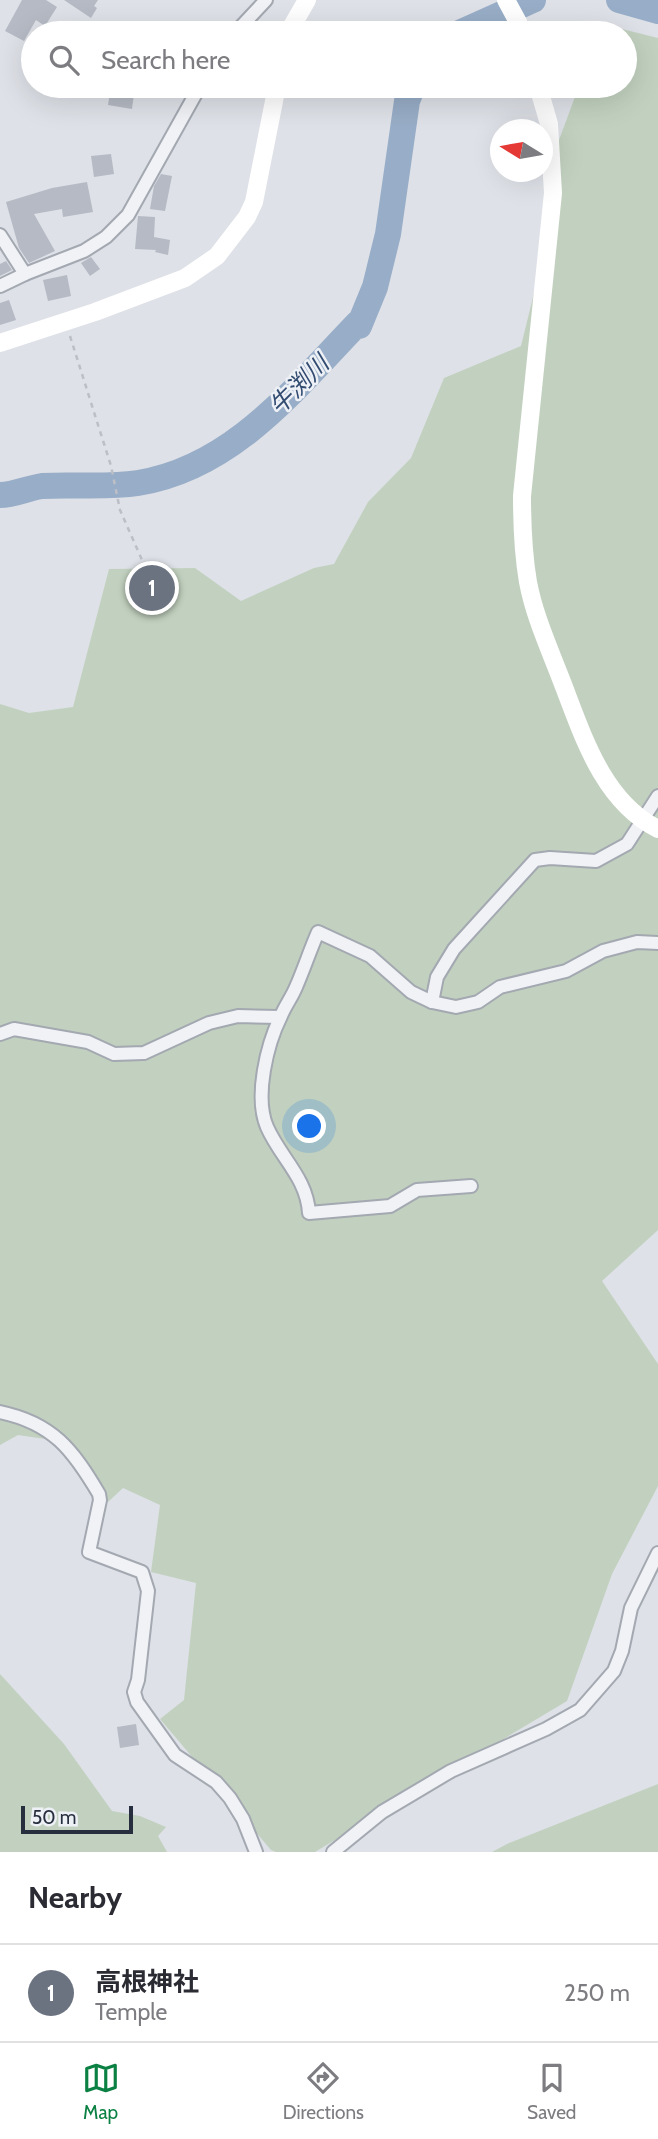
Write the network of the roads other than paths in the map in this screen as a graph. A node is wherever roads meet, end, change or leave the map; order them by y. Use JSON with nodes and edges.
{"nodes":[{"id":1,"x":267,"y":0,"type":"edge"},
{"id":2,"x":307,"y":0,"type":"edge"},
{"id":3,"x":506,"y":0,"type":"edge"},
{"id":4,"x":247,"y":21,"type":"edge"},
{"id":5,"x":295,"y":21,"type":"edge"},
{"id":6,"x":517,"y":21,"type":"edge"},
{"id":7,"x":193,"y":98,"type":"edge"},
{"id":8,"x":275,"y":98,"type":"edge"},
{"id":9,"x":541,"y":98,"type":"edge"},
{"id":10,"x":0,"y":235,"type":"edge"},
{"id":11,"x":25,"y":274,"type":"junction"},
{"id":12,"x":0,"y":286,"type":"edge"},
{"id":13,"x":0,"y":343,"type":"edge"},
{"id":14,"x":658,"y":796,"type":"edge"},
{"id":15,"x":650,"y":825,"type":"edge"},
{"id":16,"x":658,"y":943,"type":"edge"},
{"id":17,"x":432,"y":1002,"type":"junction"},
{"id":18,"x":280,"y":1017,"type":"junction"},
{"id":19,"x":0,"y":1034,"type":"edge"},
{"id":20,"x":471,"y":1186,"type":"dead end"},
{"id":21,"x":0,"y":1412,"type":"edge"},
{"id":22,"x":658,"y":1553,"type":"edge"},
{"id":23,"x":256,"y":1852,"type":"edge"},
{"id":24,"x":333,"y":1852,"type":"edge"}],
"edges":[{"from":1,"to":4,"type":"street"},
{"from":2,"to":5,"type":"street"},
{"from":3,"to":6,"type":"street"},
{"from":7,"to":11,"type":"street"},
{"from":8,"to":13,"type":"street"},
{"from":9,"to":15,"type":"street"},
{"from":10,"to":11,"type":"street"},
{"from":11,"to":12,"type":"street"},
{"from":14,"to":15,"type":"street"},
{"from":15,"to":17,"type":"street"},
{"from":16,"to":17,"type":"street"},
{"from":17,"to":18,"type":"street"},
{"from":18,"to":19,"type":"street"},
{"from":18,"to":20,"type":"street"},
{"from":21,"to":23,"type":"street"},
{"from":22,"to":24,"type":"street"}]}
